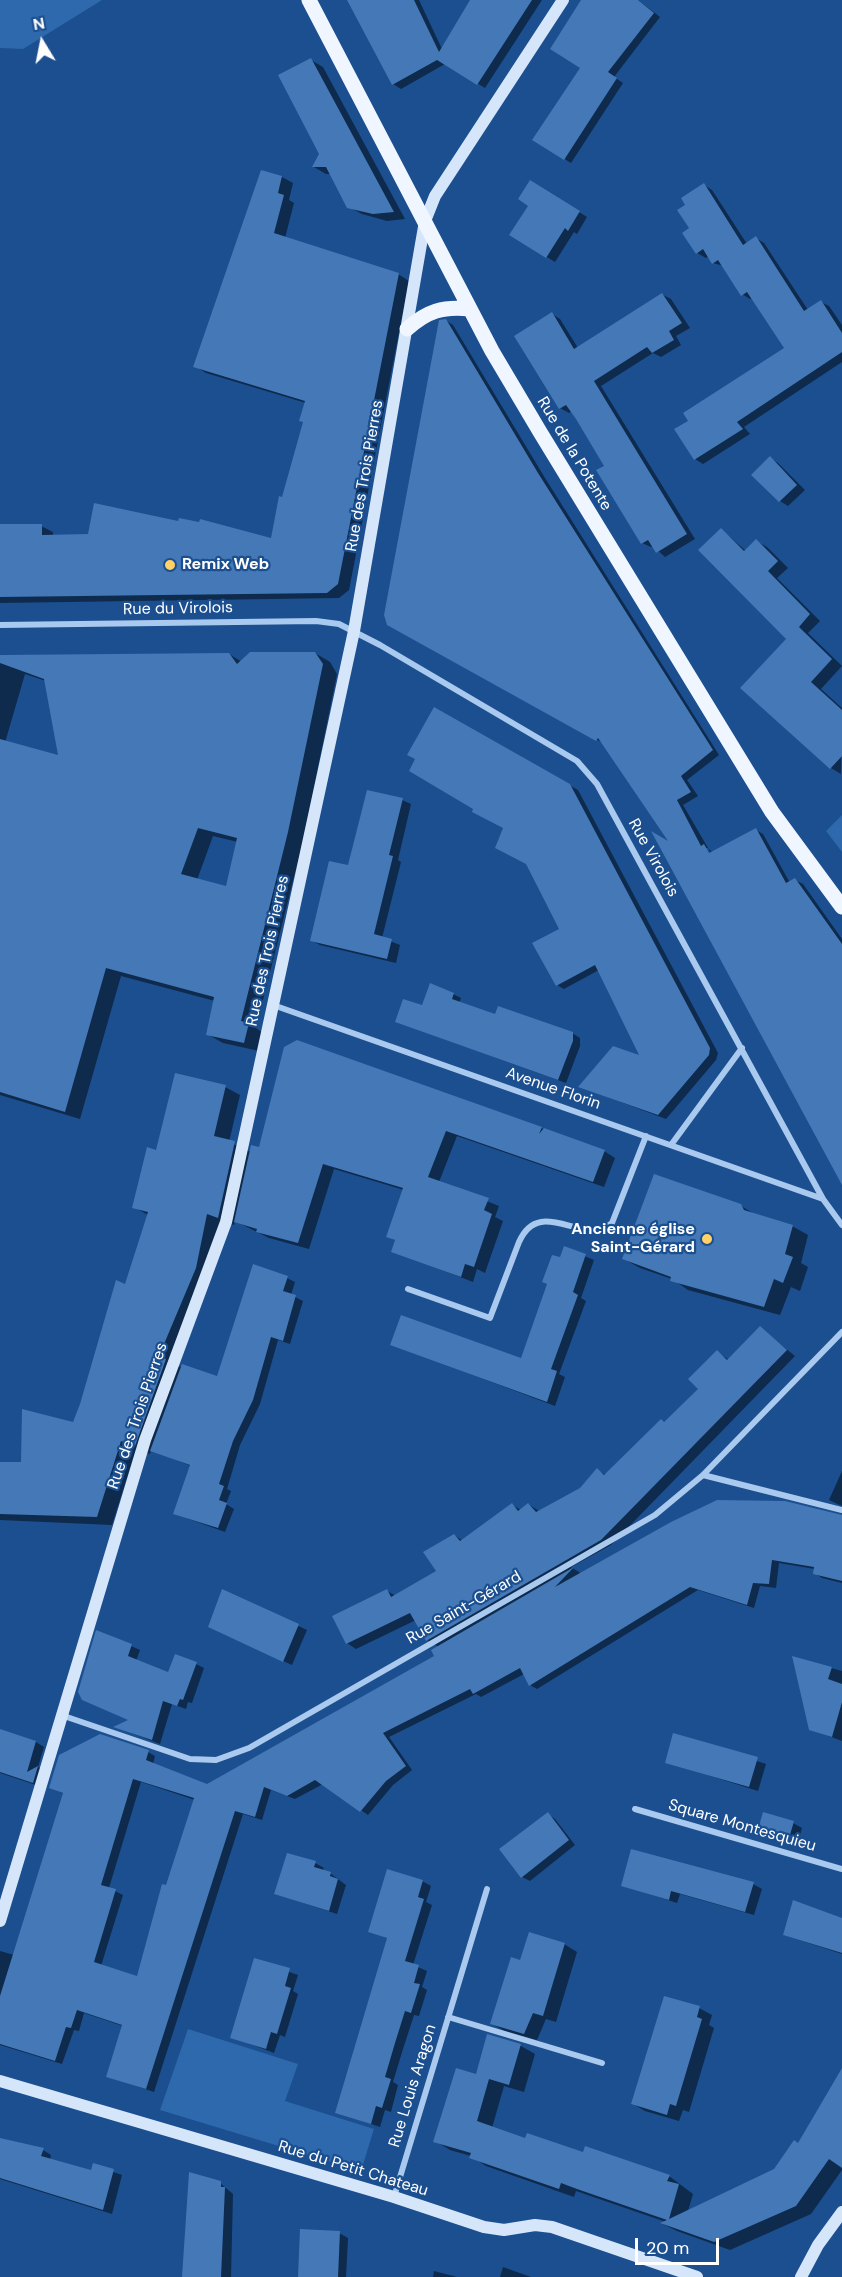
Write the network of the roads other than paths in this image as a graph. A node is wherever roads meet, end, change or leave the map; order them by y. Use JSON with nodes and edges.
{"nodes":[{"id":1,"x":309,"y":0,"type":"edge"},
{"id":2,"x":563,"y":0,"type":"edge"},
{"id":3,"x":425,"y":221,"type":"junction"},
{"id":4,"x":470,"y":309,"type":"junction"},
{"id":5,"x":407,"y":329,"type":"junction"},
{"id":6,"x":0,"y":625,"type":"edge"},
{"id":7,"x":354,"y":631,"type":"junction"},
{"id":8,"x":842,"y":907,"type":"edge"},
{"id":9,"x":273,"y":1005,"type":"junction"},
{"id":10,"x":742,"y":1048,"type":"junction"},
{"id":11,"x":646,"y":1136,"type":"junction"},
{"id":12,"x":670,"y":1145,"type":"junction"},
{"id":13,"x":824,"y":1199,"type":"junction"},
{"id":14,"x":842,"y":1225,"type":"edge"},
{"id":15,"x":408,"y":1289,"type":"dead end"},
{"id":16,"x":842,"y":1332,"type":"edge"},
{"id":17,"x":703,"y":1475,"type":"junction"},
{"id":18,"x":842,"y":1510,"type":"edge"},
{"id":19,"x":60,"y":1715,"type":"junction"},
{"id":20,"x":635,"y":1809,"type":"dead end"},
{"id":21,"x":842,"y":1869,"type":"edge"},
{"id":22,"x":487,"y":1889,"type":"dead end"},
{"id":23,"x":0,"y":1921,"type":"edge"},
{"id":24,"x":448,"y":2017,"type":"junction"},
{"id":25,"x":602,"y":2063,"type":"dead end"},
{"id":26,"x":0,"y":2081,"type":"edge"},
{"id":27,"x":394,"y":2197,"type":"junction"},
{"id":28,"x":842,"y":2212,"type":"edge"},
{"id":29,"x":697,"y":2277,"type":"edge"},
{"id":30,"x":801,"y":2277,"type":"edge"}],
"edges":[{"from":1,"to":3,"type":"main road","name":"Rue de la Potente"},
{"from":2,"to":3,"type":"street","name":"Rue des Trois Pierres"},
{"from":3,"to":4,"type":"main road","name":"Rue de la Potente"},
{"from":3,"to":5,"type":"street","name":"Rue des Trois Pierres"},
{"from":4,"to":5,"type":"main road"},
{"from":4,"to":8,"type":"main road","name":"Rue de la Potente"},
{"from":5,"to":7,"type":"street","name":"Rue des Trois Pierres"},
{"from":6,"to":7,"type":"street","name":"Rue du Virolois"},
{"from":7,"to":9,"type":"street","name":"Rue des Trois Pierres"},
{"from":7,"to":10,"type":"street","name":"Rue Virolois"},
{"from":9,"to":11,"type":"street","name":"Avenue Florin"},
{"from":9,"to":19,"type":"street","name":"Rue des Trois Pierres"},
{"from":10,"to":12,"type":"street"},
{"from":10,"to":13,"type":"street","name":"Rue Virolois"},
{"from":11,"to":12,"type":"street","name":"Avenue Florin"},
{"from":11,"to":15,"type":"street"},
{"from":12,"to":13,"type":"street","name":"Avenue Florin"},
{"from":13,"to":14,"type":"street","name":"Rue Virolois"},
{"from":16,"to":17,"type":"street","name":"Rue Saint-Gérard"},
{"from":17,"to":18,"type":"street"},
{"from":17,"to":19,"type":"street","name":"Rue Saint-Gérard"},
{"from":19,"to":23,"type":"street","name":"Rue des Trois Pierres"},
{"from":20,"to":21,"type":"street","name":"Square Montesquieu"},
{"from":22,"to":24,"type":"street","name":"Rue Louis Aragon"},
{"from":24,"to":25,"type":"street","name":"Rue Louis Aragon"},
{"from":24,"to":27,"type":"street","name":"Rue Louis Aragon"},
{"from":26,"to":27,"type":"street","name":"Rue du Petit Chateau"},
{"from":27,"to":29,"type":"street","name":"Rue du Petit Chateau"},
{"from":28,"to":30,"type":"street"}]}
